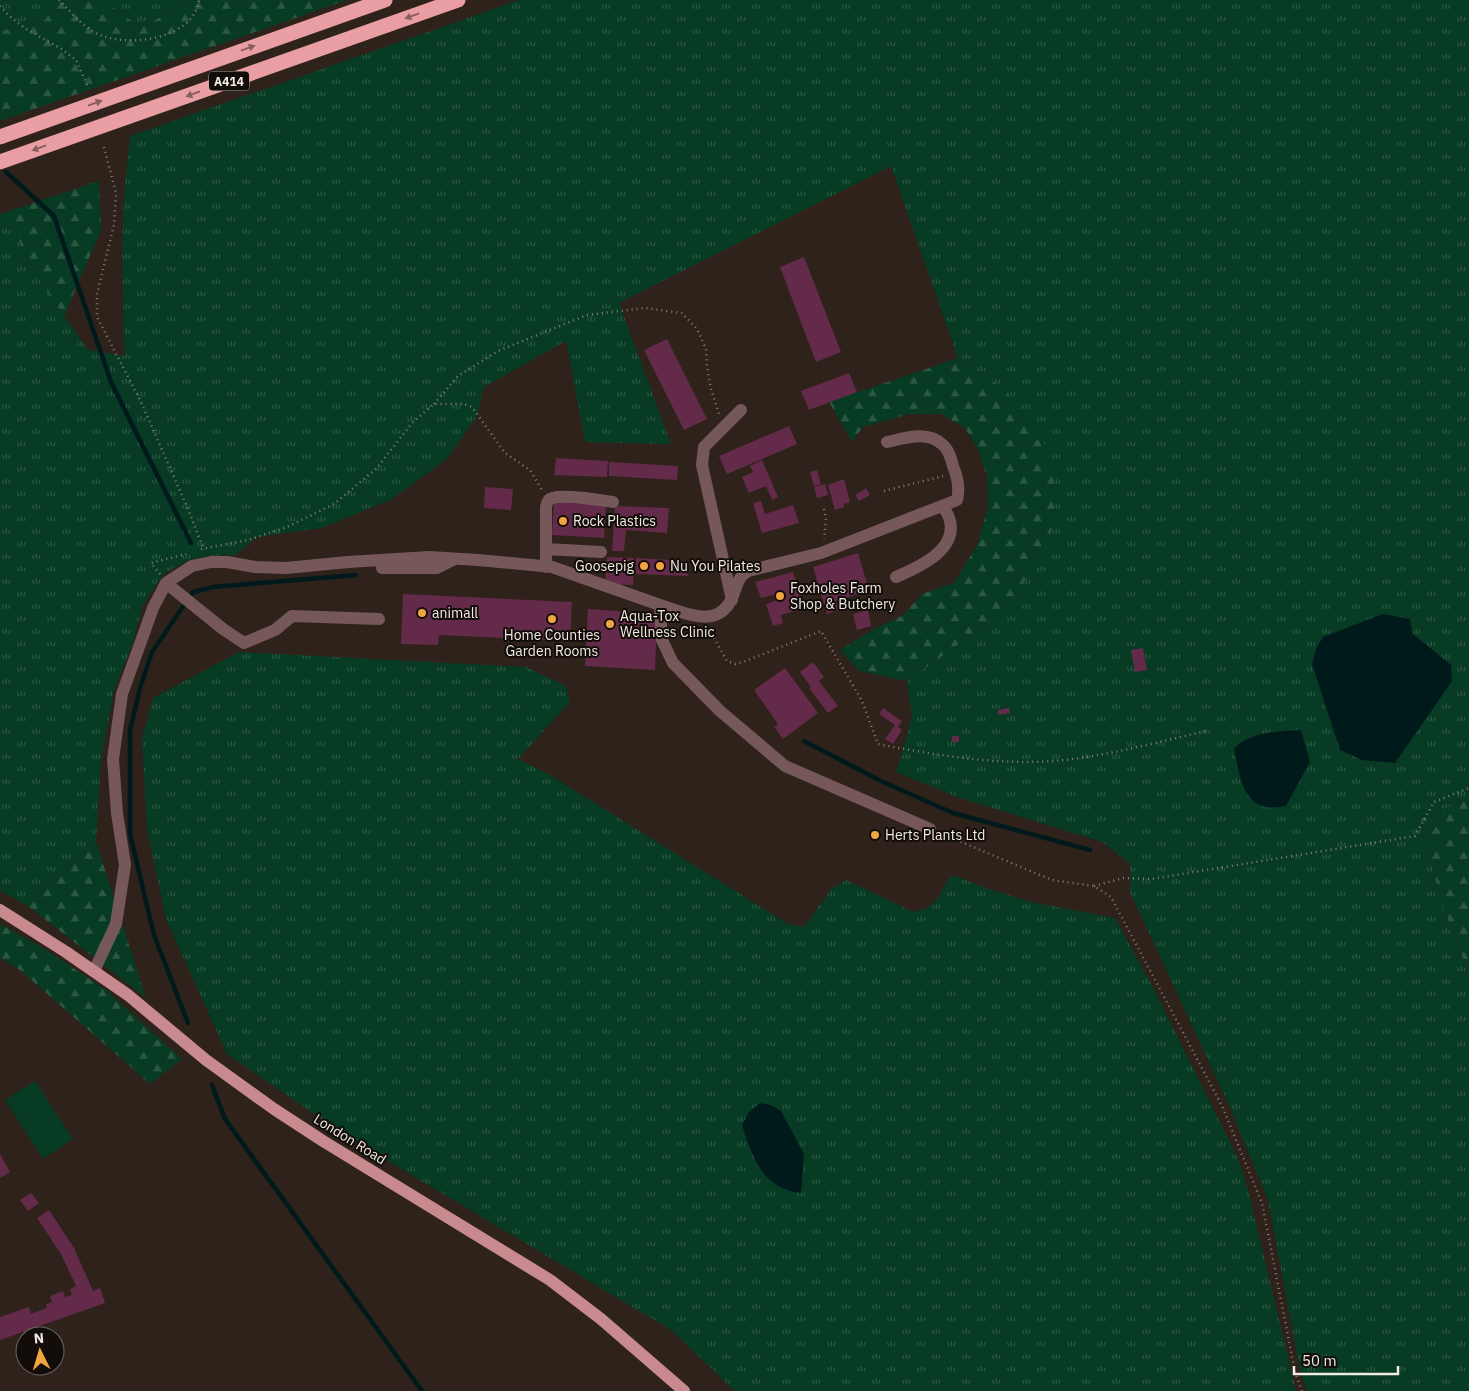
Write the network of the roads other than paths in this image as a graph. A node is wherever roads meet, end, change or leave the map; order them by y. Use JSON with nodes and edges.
{"nodes":[{"id":1,"x":385,"y":0,"type":"edge"},
{"id":2,"x":458,"y":0,"type":"edge"},
{"id":3,"x":0,"y":137,"type":"edge"},
{"id":4,"x":0,"y":162,"type":"edge"},
{"id":5,"x":741,"y":410,"type":"dead end"},
{"id":6,"x":887,"y":442,"type":"dead end"},
{"id":7,"x":613,"y":502,"type":"dead end"},
{"id":8,"x":943,"y":507,"type":"junction"},
{"id":9,"x":546,"y":549,"type":"junction"},
{"id":10,"x":601,"y":552,"type":"dead end"},
{"id":11,"x":546,"y":567,"type":"junction"},
{"id":12,"x":896,"y":577,"type":"dead end"},
{"id":13,"x":166,"y":583,"type":"junction"},
{"id":14,"x":732,"y":600,"type":"junction"},
{"id":15,"x":660,"y":605,"type":"junction"},
{"id":16,"x":379,"y":619,"type":"dead end"},
{"id":17,"x":930,"y":829,"type":"road end"},
{"id":18,"x":0,"y":910,"type":"edge"},
{"id":19,"x":94,"y":971,"type":"junction"},
{"id":20,"x":684,"y":1391,"type":"edge"}],
"edges":[{"from":3,"to":1,"type":"highway","number":"A414","one_way":true},
{"from":2,"to":4,"type":"highway","number":"A414","one_way":true},
{"from":5,"to":14,"type":"lane"},
{"from":6,"to":8,"type":"lane"},
{"from":7,"to":9,"type":"lane"},
{"from":8,"to":12,"type":"lane"},
{"from":8,"to":14,"type":"lane"},
{"from":9,"to":10,"type":"lane"},
{"from":9,"to":11,"type":"lane"},
{"from":11,"to":13,"type":"lane"},
{"from":11,"to":15,"type":"lane"},
{"from":13,"to":16,"type":"lane"},
{"from":13,"to":19,"type":"lane"},
{"from":14,"to":15,"type":"lane"},
{"from":15,"to":17,"type":"lane"},
{"from":18,"to":19,"type":"main road","name":"London Road"},
{"from":19,"to":20,"type":"main road","name":"London Road"}]}
